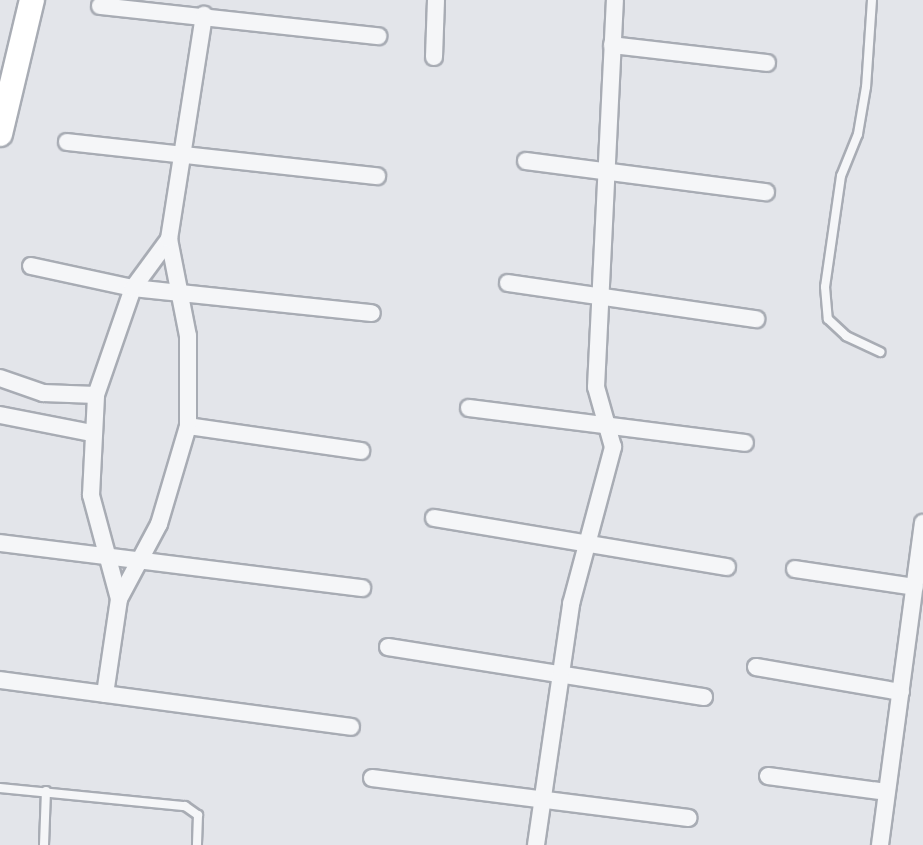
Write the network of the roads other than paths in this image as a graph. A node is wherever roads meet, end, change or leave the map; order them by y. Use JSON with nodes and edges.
{"nodes":[{"id":1,"x":32,"y":0,"type":"edge"},
{"id":2,"x":436,"y":0,"type":"edge"},
{"id":3,"x":615,"y":0,"type":"edge"},
{"id":4,"x":872,"y":0,"type":"edge"},
{"id":5,"x":100,"y":6,"type":"dead end"},
{"id":6,"x":204,"y":15,"type":"junction"},
{"id":7,"x":378,"y":36,"type":"dead end"},
{"id":8,"x":612,"y":45,"type":"junction"},
{"id":9,"x":434,"y":57,"type":"dead end"},
{"id":10,"x":767,"y":63,"type":"dead end"},
{"id":11,"x":0,"y":134,"type":"edge"},
{"id":12,"x":67,"y":142,"type":"dead end"},
{"id":13,"x":186,"y":156,"type":"junction"},
{"id":14,"x":526,"y":161,"type":"dead end"},
{"id":15,"x":604,"y":171,"type":"junction"},
{"id":16,"x":377,"y":176,"type":"dead end"},
{"id":17,"x":766,"y":192,"type":"dead end"},
{"id":18,"x":169,"y":239,"type":"junction"},
{"id":19,"x":31,"y":266,"type":"dead end"},
{"id":20,"x":508,"y":283,"type":"dead end"},
{"id":21,"x":133,"y":288,"type":"junction"},
{"id":22,"x":180,"y":291,"type":"junction"},
{"id":23,"x":600,"y":298,"type":"junction"},
{"id":24,"x":372,"y":313,"type":"dead end"},
{"id":25,"x":756,"y":319,"type":"dead end"},
{"id":26,"x":881,"y":352,"type":"dead end"},
{"id":27,"x":0,"y":378,"type":"edge"},
{"id":28,"x":96,"y":395,"type":"junction"},
{"id":29,"x":469,"y":408,"type":"dead end"},
{"id":30,"x":0,"y":415,"type":"edge"},
{"id":31,"x":605,"y":422,"type":"junction"},
{"id":32,"x":188,"y":426,"type":"junction"},
{"id":33,"x":92,"y":433,"type":"junction"},
{"id":34,"x":745,"y":443,"type":"dead end"},
{"id":35,"x":361,"y":451,"type":"dead end"},
{"id":36,"x":434,"y":518,"type":"dead end"},
{"id":37,"x":923,"y":523,"type":"edge"},
{"id":38,"x":0,"y":543,"type":"edge"},
{"id":39,"x":584,"y":545,"type":"junction"},
{"id":40,"x":103,"y":553,"type":"junction"},
{"id":41,"x":142,"y":559,"type":"junction"},
{"id":42,"x":727,"y":567,"type":"dead end"},
{"id":43,"x":795,"y":569,"type":"dead end"},
{"id":44,"x":915,"y":587,"type":"junction"},
{"id":45,"x":362,"y":588,"type":"dead end"},
{"id":46,"x":119,"y":599,"type":"junction"},
{"id":47,"x":388,"y":647,"type":"dead end"},
{"id":48,"x":756,"y":667,"type":"dead end"},
{"id":49,"x":558,"y":676,"type":"junction"},
{"id":50,"x":0,"y":680,"type":"edge"},
{"id":51,"x":901,"y":692,"type":"junction"},
{"id":52,"x":105,"y":694,"type":"junction"},
{"id":53,"x":704,"y":697,"type":"dead end"},
{"id":54,"x":351,"y":727,"type":"dead end"},
{"id":55,"x":768,"y":776,"type":"dead end"},
{"id":56,"x":372,"y":778,"type":"dead end"},
{"id":57,"x":0,"y":788,"type":"edge"},
{"id":58,"x":46,"y":791,"type":"junction"},
{"id":59,"x":886,"y":792,"type":"junction"},
{"id":60,"x":543,"y":800,"type":"junction"},
{"id":61,"x":688,"y":818,"type":"dead end"},
{"id":62,"x":44,"y":845,"type":"edge"},
{"id":63,"x":197,"y":845,"type":"edge"},
{"id":64,"x":536,"y":845,"type":"edge"},
{"id":65,"x":880,"y":845,"type":"edge"}],
"edges":[{"from":1,"to":11,"type":"street"},
{"from":2,"to":9,"type":"street"},
{"from":3,"to":8,"type":"street"},
{"from":4,"to":26,"type":"lane"},
{"from":5,"to":6,"type":"street"},
{"from":6,"to":7,"type":"street"},
{"from":6,"to":13,"type":"street"},
{"from":8,"to":10,"type":"street"},
{"from":8,"to":15,"type":"street"},
{"from":12,"to":13,"type":"street"},
{"from":13,"to":16,"type":"street"},
{"from":13,"to":18,"type":"street"},
{"from":14,"to":15,"type":"street"},
{"from":15,"to":17,"type":"street"},
{"from":15,"to":23,"type":"street"},
{"from":18,"to":21,"type":"street"},
{"from":18,"to":22,"type":"street"},
{"from":19,"to":21,"type":"street"},
{"from":20,"to":23,"type":"street"},
{"from":21,"to":22,"type":"street"},
{"from":21,"to":28,"type":"street"},
{"from":22,"to":24,"type":"street"},
{"from":22,"to":32,"type":"street"},
{"from":23,"to":25,"type":"street"},
{"from":23,"to":31,"type":"street"},
{"from":27,"to":28,"type":"street"},
{"from":28,"to":33,"type":"street"},
{"from":29,"to":31,"type":"street"},
{"from":30,"to":33,"type":"street"},
{"from":31,"to":34,"type":"street"},
{"from":31,"to":39,"type":"street"},
{"from":32,"to":35,"type":"street"},
{"from":32,"to":41,"type":"street"},
{"from":33,"to":40,"type":"street"},
{"from":36,"to":39,"type":"street"},
{"from":37,"to":44,"type":"street"},
{"from":38,"to":40,"type":"street"},
{"from":39,"to":42,"type":"street"},
{"from":39,"to":49,"type":"street"},
{"from":40,"to":41,"type":"street"},
{"from":40,"to":46,"type":"street"},
{"from":41,"to":45,"type":"street"},
{"from":41,"to":46,"type":"street"},
{"from":43,"to":44,"type":"street"},
{"from":44,"to":51,"type":"street"},
{"from":46,"to":52,"type":"street"},
{"from":47,"to":49,"type":"street"},
{"from":48,"to":51,"type":"street"},
{"from":49,"to":53,"type":"street"},
{"from":49,"to":60,"type":"street"},
{"from":50,"to":52,"type":"street"},
{"from":51,"to":59,"type":"street"},
{"from":52,"to":54,"type":"street"},
{"from":55,"to":59,"type":"street"},
{"from":56,"to":60,"type":"street"},
{"from":57,"to":58,"type":"lane"},
{"from":58,"to":62,"type":"lane"},
{"from":58,"to":63,"type":"lane"},
{"from":59,"to":65,"type":"street"},
{"from":60,"to":61,"type":"street"},
{"from":60,"to":64,"type":"street"}]}
